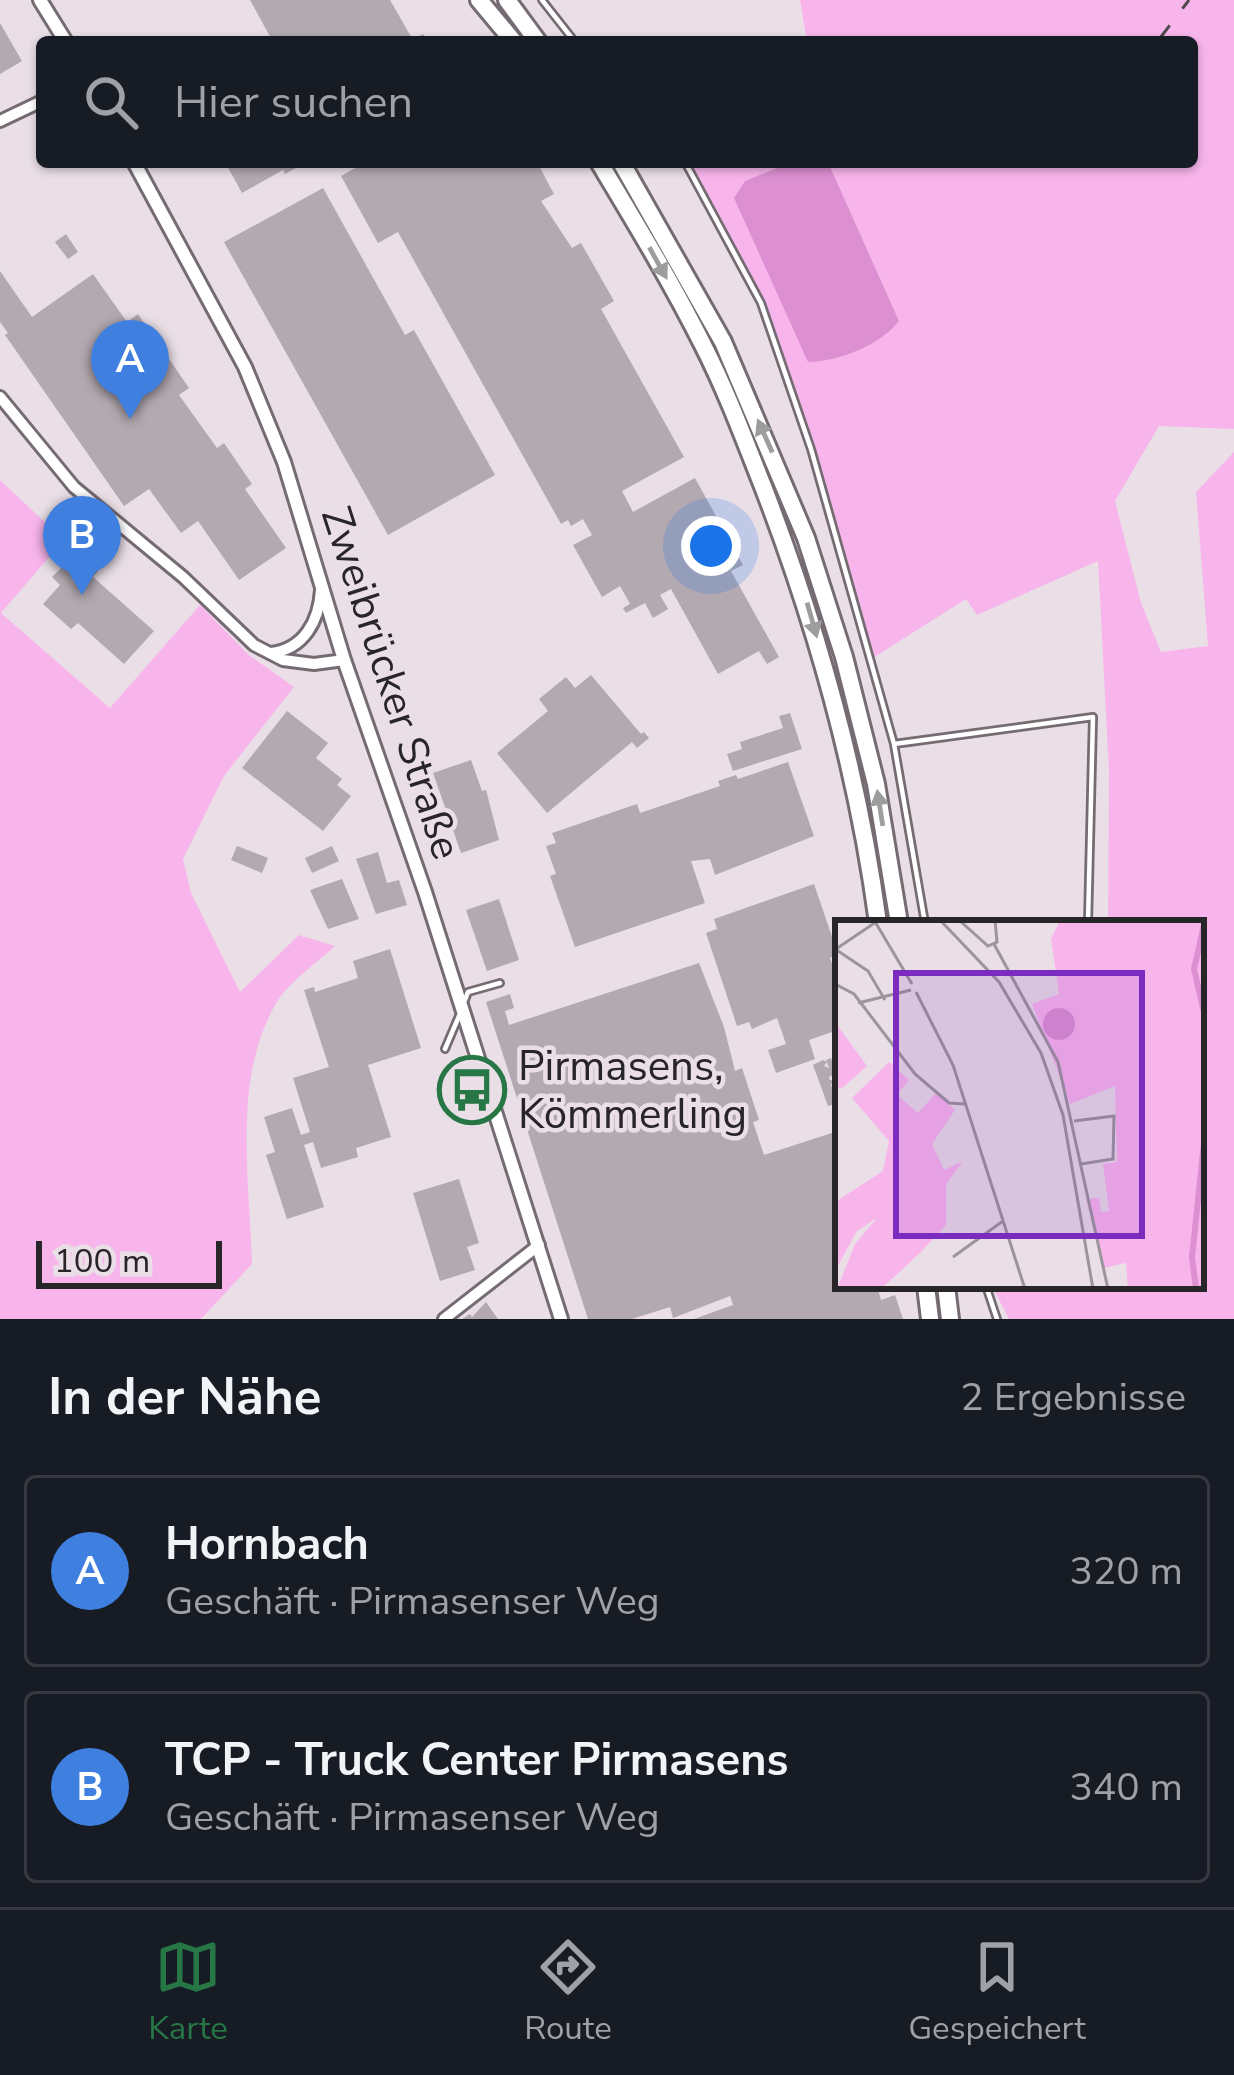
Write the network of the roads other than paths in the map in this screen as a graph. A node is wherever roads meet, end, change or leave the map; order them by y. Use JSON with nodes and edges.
{"nodes":[{"id":1,"x":40,"y":0,"type":"edge"},
{"id":2,"x":478,"y":0,"type":"edge"},
{"id":3,"x":507,"y":0,"type":"edge"},
{"id":4,"x":542,"y":0,"type":"edge"},
{"id":5,"x":61,"y":36,"type":"edge"},
{"id":6,"x":509,"y":36,"type":"edge"},
{"id":7,"x":534,"y":36,"type":"edge"},
{"id":8,"x":570,"y":36,"type":"edge"},
{"id":9,"x":36,"y":103,"type":"edge"},
{"id":10,"x":0,"y":121,"type":"edge"},
{"id":11,"x":137,"y":168,"type":"edge"},
{"id":12,"x":602,"y":168,"type":"edge"},
{"id":13,"x":624,"y":168,"type":"edge"},
{"id":14,"x":689,"y":168,"type":"edge"},
{"id":15,"x":2,"y":403,"type":"edge"},
{"id":16,"x":321,"y":586,"type":"junction"},
{"id":17,"x":268,"y":653,"type":"junction"},
{"id":18,"x":344,"y":661,"type":"junction"},
{"id":19,"x":894,"y":744,"type":"junction"},
{"id":20,"x":878,"y":920,"type":"edge"},
{"id":21,"x":898,"y":920,"type":"edge"},
{"id":22,"x":925,"y":920,"type":"edge"},
{"id":23,"x":1088,"y":920,"type":"edge"},
{"id":24,"x":500,"y":983,"type":"dead end"},
{"id":25,"x":462,"y":1007,"type":"junction"},
{"id":26,"x":445,"y":1049,"type":"dead end"},
{"id":27,"x":539,"y":1245,"type":"junction"},
{"id":28,"x":926,"y":1289,"type":"edge"},
{"id":29,"x":946,"y":1289,"type":"edge"},
{"id":30,"x":987,"y":1289,"type":"edge"},
{"id":31,"x":444,"y":1319,"type":"edge"},
{"id":32,"x":561,"y":1319,"type":"edge"},
{"id":33,"x":930,"y":1319,"type":"edge"},
{"id":34,"x":950,"y":1319,"type":"edge"},
{"id":35,"x":997,"y":1319,"type":"edge"}],
"edges":[{"from":1,"to":5,"type":"street"},
{"from":2,"to":6,"type":"highway"},
{"from":3,"to":7,"type":"highway"},
{"from":4,"to":8,"type":"lane"},
{"from":9,"to":10,"type":"street"},
{"from":11,"to":16,"type":"street","name":"Zweibrücker Straße"},
{"from":12,"to":20,"type":"highway","one_way":true},
{"from":21,"to":13,"type":"highway","one_way":true},
{"from":14,"to":19,"type":"lane"},
{"from":15,"to":17,"type":"street"},
{"from":16,"to":17,"type":"street"},
{"from":16,"to":18,"type":"street","name":"Zweibrücker Straße"},
{"from":17,"to":18,"type":"street"},
{"from":18,"to":25,"type":"street","name":"Zweibrücker Straße"},
{"from":19,"to":22,"type":"lane"},
{"from":19,"to":23,"type":"lane"},
{"from":24,"to":25,"type":"lane"},
{"from":25,"to":26,"type":"lane"},
{"from":25,"to":27,"type":"street","name":"Zweibrücker Straße"},
{"from":27,"to":31,"type":"street"},
{"from":27,"to":32,"type":"street","name":"Zweibrücker Straße"},
{"from":28,"to":33,"type":"highway"},
{"from":29,"to":34,"type":"highway"},
{"from":30,"to":35,"type":"lane"}]}
